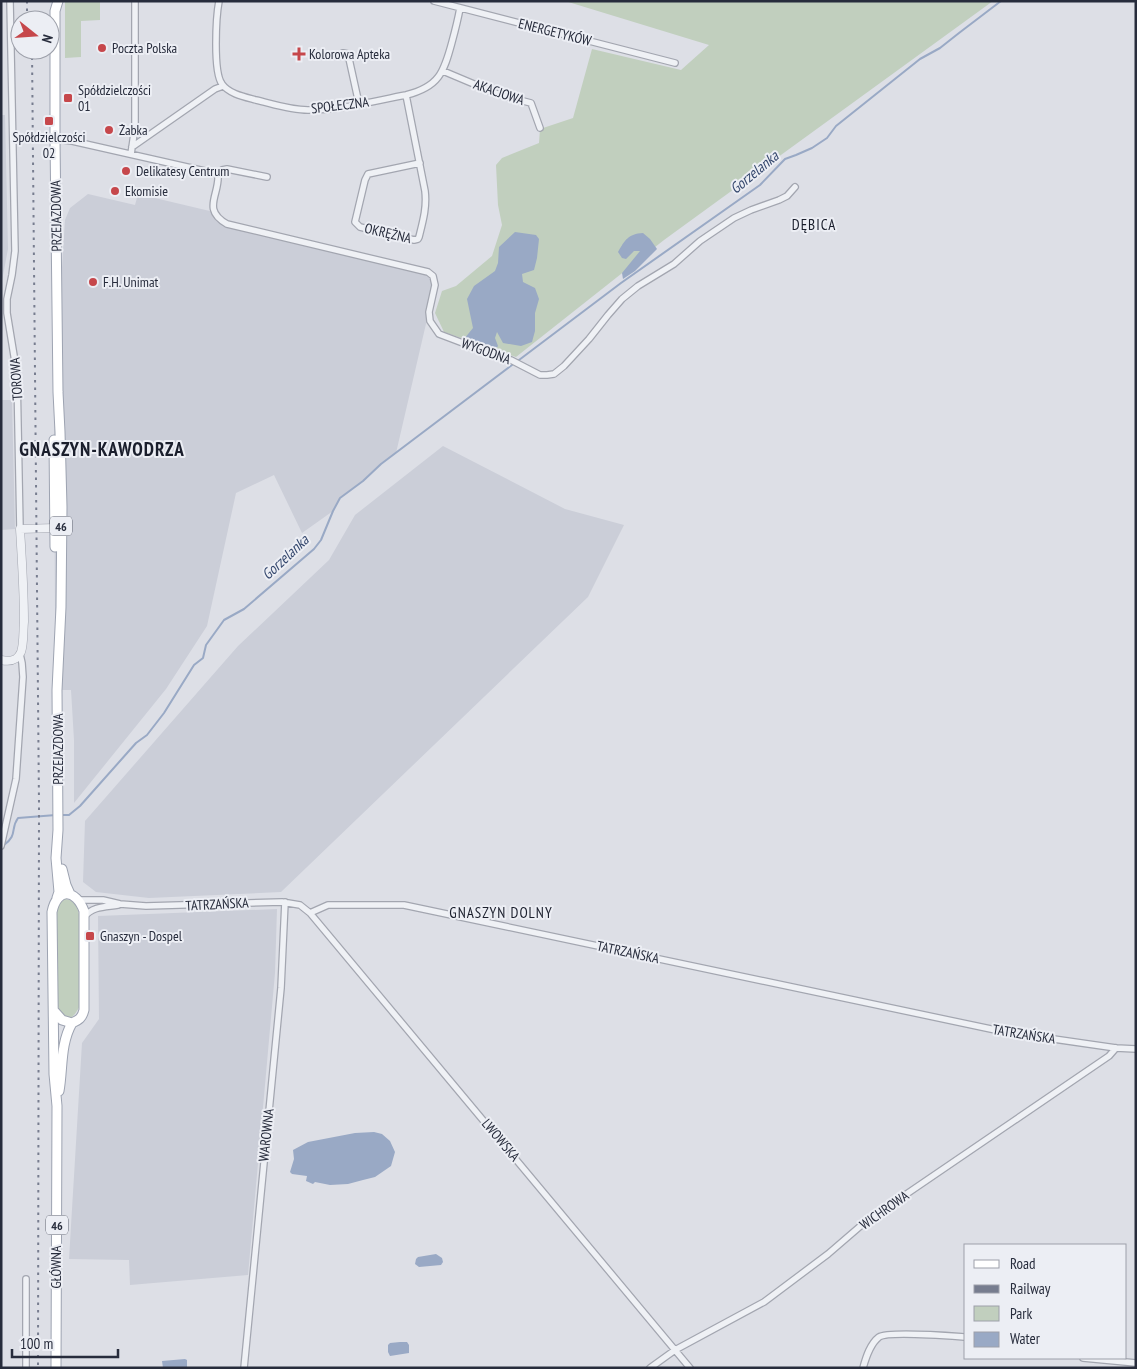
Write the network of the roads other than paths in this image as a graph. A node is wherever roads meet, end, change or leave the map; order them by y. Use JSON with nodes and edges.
{"nodes":[{"id":1,"x":10,"y":1,"type":"edge"},
{"id":2,"x":135,"y":1,"type":"edge"},
{"id":3,"x":219,"y":1,"type":"edge"},
{"id":4,"x":434,"y":1,"type":"edge"},
{"id":5,"x":460,"y":8,"type":"junction"},
{"id":6,"x":343,"y":53,"type":"dead end"},
{"id":7,"x":55,"y":60,"type":"edge"},
{"id":8,"x":675,"y":63,"type":"dead end"},
{"id":9,"x":443,"y":71,"type":"junction"},
{"id":10,"x":223,"y":86,"type":"junction"},
{"id":11,"x":406,"y":96,"type":"junction"},
{"id":12,"x":359,"y":104,"type":"junction"},
{"id":13,"x":540,"y":128,"type":"dead end"},
{"id":14,"x":55,"y":139,"type":"junction"},
{"id":15,"x":132,"y":147,"type":"junction"},
{"id":16,"x":131,"y":154,"type":"junction"},
{"id":17,"x":420,"y":163,"type":"junction"},
{"id":18,"x":218,"y":174,"type":"junction"},
{"id":19,"x":267,"y":177,"type":"dead end"},
{"id":20,"x":794,"y":187,"type":"dead end"},
{"id":21,"x":58,"y":392,"type":"junction"},
{"id":22,"x":55,"y":528,"type":"junction"},
{"id":23,"x":20,"y":529,"type":"junction"},
{"id":24,"x":20,"y":654,"type":"junction"},
{"id":25,"x":58,"y":660,"type":"junction"},
{"id":26,"x":5,"y":661,"type":"edge"},
{"id":27,"x":58,"y":834,"type":"junction"},
{"id":28,"x":2,"y":843,"type":"edge"},
{"id":29,"x":70,"y":894,"type":"junction"},
{"id":30,"x":57,"y":898,"type":"junction"},
{"id":31,"x":80,"y":900,"type":"junction"},
{"id":32,"x":285,"y":902,"type":"junction"},
{"id":33,"x":120,"y":904,"type":"junction"},
{"id":34,"x":310,"y":913,"type":"junction"},
{"id":35,"x":84,"y":917,"type":"junction"},
{"id":36,"x":54,"y":1011,"type":"junction"},
{"id":37,"x":72,"y":1024,"type":"junction"},
{"id":38,"x":1116,"y":1048,"type":"junction"},
{"id":39,"x":1136,"y":1049,"type":"edge"},
{"id":40,"x":57,"y":1106,"type":"junction"},
{"id":41,"x":26,"y":1279,"type":"dead end"},
{"id":42,"x":964,"y":1337,"type":"edge"},
{"id":43,"x":675,"y":1350,"type":"junction"},
{"id":44,"x":1094,"y":1359,"type":"edge"},
{"id":45,"x":1136,"y":1363,"type":"edge"},
{"id":46,"x":26,"y":1368,"type":"edge"},
{"id":47,"x":56,"y":1368,"type":"edge"},
{"id":48,"x":244,"y":1368,"type":"edge"},
{"id":49,"x":650,"y":1368,"type":"edge"},
{"id":50,"x":690,"y":1368,"type":"edge"},
{"id":51,"x":863,"y":1368,"type":"edge"}],
"edges":[{"from":1,"to":23,"type":"street","name":"TOROWA"},
{"from":2,"to":15,"type":"street"},
{"from":3,"to":10,"type":"street"},
{"from":4,"to":5,"type":"street","name":"ENERGETYKÓW"},
{"from":5,"to":8,"type":"street","name":"ENERGETYKÓW"},
{"from":5,"to":9,"type":"street"},
{"from":6,"to":12,"type":"street"},
{"from":7,"to":14,"type":"main road","name":"PRZEJAZDOWA","number":"46"},
{"from":9,"to":11,"type":"street","name":"SPOŁECZNA"},
{"from":9,"to":13,"type":"street","name":"AKACJOWA"},
{"from":10,"to":12,"type":"street","name":"SPOŁECZNA"},
{"from":10,"to":15,"type":"street"},
{"from":11,"to":12,"type":"street","name":"SPOŁECZNA"},
{"from":11,"to":17,"type":"street","name":"OKRĘŻNA"},
{"from":14,"to":16,"type":"street"},
{"from":14,"to":21,"type":"main road","name":"PRZEJAZDOWA","number":"46"},
{"from":15,"to":16,"type":"street"},
{"from":16,"to":18,"type":"street"},
{"from":17,"to":17,"type":"street","name":"OKRĘŻNA"},
{"from":18,"to":19,"type":"street"},
{"from":18,"to":20,"type":"street","name":"WYGODNA"},
{"from":21,"to":22,"type":"main road","name":"PRZEJAZDOWA","number":"46"},
{"from":21,"to":25,"type":"main road","name":"PRZEJAZDOWA","number":"46"},
{"from":22,"to":23,"type":"street"},
{"from":22,"to":25,"type":"main road","name":"PRZEJAZDOWA","number":"46"},
{"from":23,"to":24,"type":"street","name":"TOROWA"},
{"from":24,"to":26,"type":"street"},
{"from":24,"to":28,"type":"street"},
{"from":25,"to":27,"type":"main road","name":"PRZEJAZDOWA","number":"46"},
{"from":27,"to":29,"type":"main road","name":"PRZEJAZDOWA","number":"46"},
{"from":27,"to":30,"type":"main road","name":"PRZEJAZDOWA","number":"46"},
{"from":29,"to":30,"type":"main road"},
{"from":29,"to":31,"type":"main road"},
{"from":30,"to":36,"type":"main road","number":"46"},
{"from":31,"to":33,"type":"street","name":"TATRZAŃSKA"},
{"from":31,"to":35,"type":"main road","number":"46"},
{"from":32,"to":33,"type":"street","name":"TATRZAŃSKA"},
{"from":32,"to":34,"type":"street","name":"TATRZAŃSKA"},
{"from":32,"to":48,"type":"street","name":"WAROWNA"},
{"from":33,"to":35,"type":"street","name":"TATRZAŃSKA"},
{"from":34,"to":38,"type":"street","name":"TATRZAŃSKA"},
{"from":34,"to":43,"type":"street","name":"LWOWSKA"},
{"from":35,"to":37,"type":"main road","number":"46"},
{"from":36,"to":37,"type":"main road"},
{"from":36,"to":40,"type":"main road","name":"GŁÓWNA","number":"46"},
{"from":37,"to":40,"type":"main road","name":"GŁÓWNA","number":"46"},
{"from":38,"to":39,"type":"street","name":"TATRZAŃSKA"},
{"from":38,"to":43,"type":"street","name":"WICHROWA"},
{"from":40,"to":47,"type":"main road","name":"GŁÓWNA","number":"46"},
{"from":41,"to":46,"type":"street"},
{"from":42,"to":51,"type":"street"},
{"from":43,"to":49,"type":"street","name":"WICHROWA"},
{"from":43,"to":50,"type":"street","name":"LWOWSKA"},
{"from":44,"to":45,"type":"street"}]}
